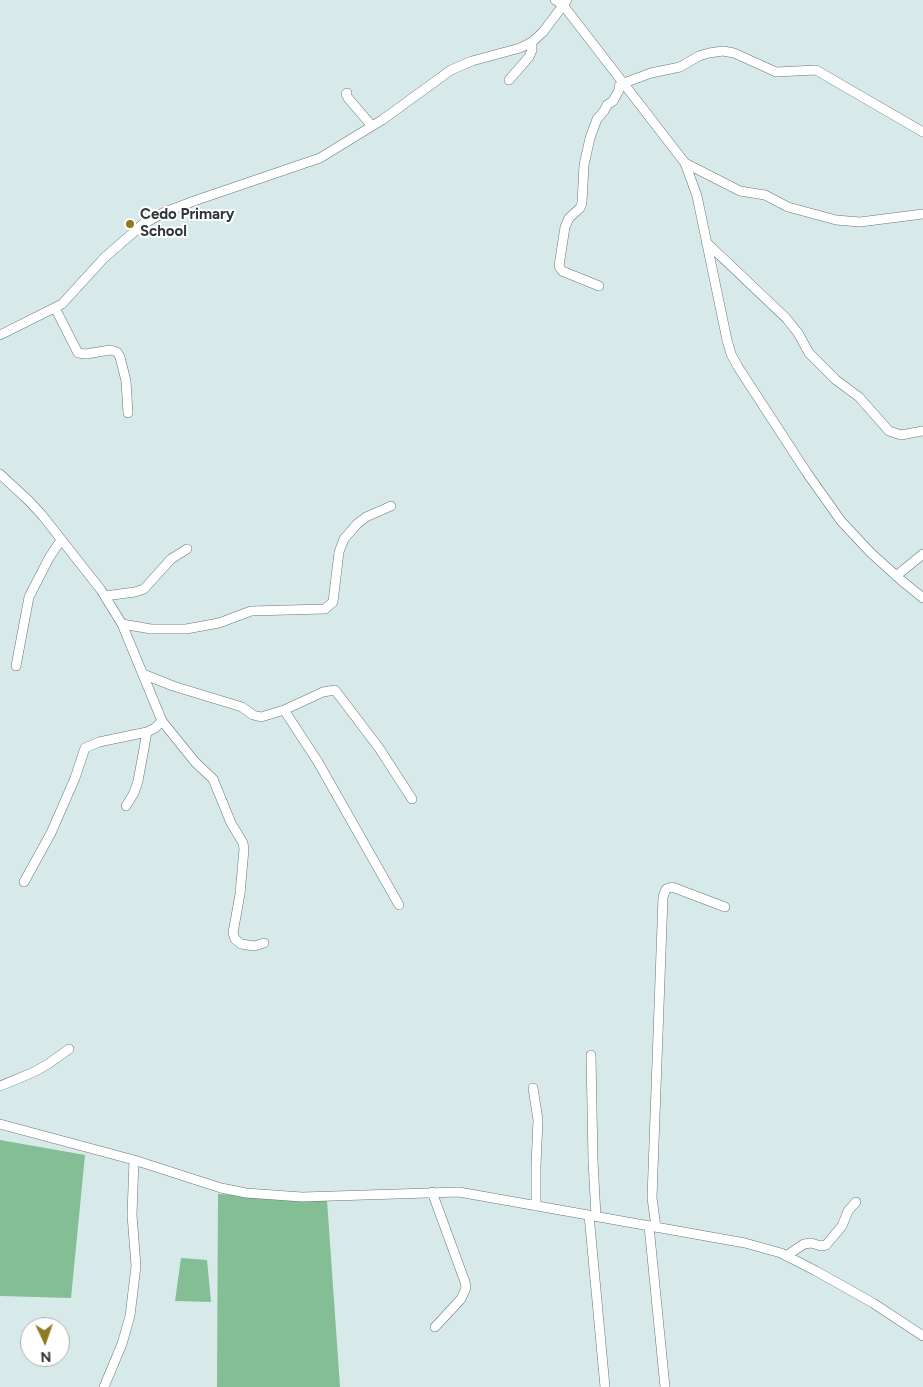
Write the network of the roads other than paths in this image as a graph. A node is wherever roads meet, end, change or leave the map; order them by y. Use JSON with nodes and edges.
{"nodes":[{"id":1,"x":562,"y":2,"type":"edge"},
{"id":2,"x":532,"y":42,"type":"junction"},
{"id":3,"x":509,"y":80,"type":"dead end"},
{"id":4,"x":621,"y":84,"type":"junction"},
{"id":5,"x":348,"y":93,"type":"dead end"},
{"id":6,"x":372,"y":126,"type":"junction"},
{"id":7,"x":923,"y":132,"type":"edge"},
{"id":8,"x":686,"y":163,"type":"junction"},
{"id":9,"x":923,"y":214,"type":"edge"},
{"id":10,"x":706,"y":242,"type":"junction"},
{"id":11,"x":598,"y":286,"type":"dead end"},
{"id":12,"x":55,"y":308,"type":"junction"},
{"id":13,"x":0,"y":335,"type":"edge"},
{"id":14,"x":128,"y":413,"type":"dead end"},
{"id":15,"x":923,"y":431,"type":"edge"},
{"id":16,"x":0,"y":474,"type":"edge"},
{"id":17,"x":391,"y":506,"type":"dead end"},
{"id":18,"x":61,"y":540,"type":"junction"},
{"id":19,"x":187,"y":549,"type":"dead end"},
{"id":20,"x":923,"y":554,"type":"edge"},
{"id":21,"x":896,"y":576,"type":"junction"},
{"id":22,"x":105,"y":596,"type":"junction"},
{"id":23,"x":923,"y":598,"type":"edge"},
{"id":24,"x":122,"y":624,"type":"junction"},
{"id":25,"x":16,"y":666,"type":"dead end"},
{"id":26,"x":142,"y":674,"type":"junction"},
{"id":27,"x":284,"y":710,"type":"junction"},
{"id":28,"x":162,"y":721,"type":"junction"},
{"id":29,"x":147,"y":732,"type":"junction"},
{"id":30,"x":412,"y":799,"type":"dead end"},
{"id":31,"x":126,"y":806,"type":"dead end"},
{"id":32,"x":24,"y":882,"type":"dead end"},
{"id":33,"x":399,"y":905,"type":"dead end"},
{"id":34,"x":725,"y":908,"type":"dead end"},
{"id":35,"x":264,"y":942,"type":"dead end"},
{"id":36,"x":69,"y":1049,"type":"dead end"},
{"id":37,"x":590,"y":1055,"type":"dead end"},
{"id":38,"x":0,"y":1086,"type":"edge"},
{"id":39,"x":534,"y":1088,"type":"dead end"},
{"id":40,"x":0,"y":1124,"type":"edge"},
{"id":41,"x":134,"y":1160,"type":"junction"},
{"id":42,"x":432,"y":1192,"type":"junction"},
{"id":43,"x":856,"y":1202,"type":"dead end"},
{"id":44,"x":536,"y":1206,"type":"junction"},
{"id":45,"x":592,"y":1216,"type":"junction"},
{"id":46,"x":653,"y":1226,"type":"junction"},
{"id":47,"x":786,"y":1256,"type":"junction"},
{"id":48,"x":435,"y":1327,"type":"dead end"},
{"id":49,"x":923,"y":1336,"type":"edge"},
{"id":50,"x":104,"y":1387,"type":"edge"},
{"id":51,"x":605,"y":1387,"type":"edge"},
{"id":52,"x":665,"y":1387,"type":"edge"}],
"edges":[{"from":1,"to":2,"type":"street"},
{"from":1,"to":4,"type":"street"},
{"from":2,"to":3,"type":"street"},
{"from":2,"to":6,"type":"street"},
{"from":4,"to":7,"type":"street"},
{"from":4,"to":8,"type":"street"},
{"from":4,"to":11,"type":"street"},
{"from":5,"to":6,"type":"street"},
{"from":6,"to":12,"type":"street"},
{"from":8,"to":9,"type":"street"},
{"from":8,"to":10,"type":"street"},
{"from":10,"to":15,"type":"street"},
{"from":10,"to":21,"type":"street"},
{"from":12,"to":13,"type":"street"},
{"from":12,"to":14,"type":"street"},
{"from":16,"to":18,"type":"street"},
{"from":17,"to":24,"type":"street"},
{"from":18,"to":22,"type":"street"},
{"from":18,"to":25,"type":"street"},
{"from":19,"to":22,"type":"street"},
{"from":20,"to":21,"type":"street"},
{"from":21,"to":23,"type":"street"},
{"from":22,"to":24,"type":"street"},
{"from":24,"to":26,"type":"street"},
{"from":26,"to":27,"type":"street"},
{"from":26,"to":28,"type":"street"},
{"from":27,"to":30,"type":"street"},
{"from":27,"to":33,"type":"street"},
{"from":28,"to":29,"type":"street"},
{"from":28,"to":35,"type":"street"},
{"from":29,"to":31,"type":"street"},
{"from":29,"to":32,"type":"street"},
{"from":34,"to":46,"type":"street"},
{"from":36,"to":38,"type":"street"},
{"from":37,"to":45,"type":"street"},
{"from":39,"to":44,"type":"street"},
{"from":40,"to":41,"type":"street"},
{"from":41,"to":42,"type":"street"},
{"from":41,"to":50,"type":"street"},
{"from":42,"to":44,"type":"street"},
{"from":42,"to":48,"type":"street"},
{"from":43,"to":47,"type":"street"},
{"from":44,"to":45,"type":"street"},
{"from":45,"to":46,"type":"street"},
{"from":45,"to":51,"type":"street"},
{"from":46,"to":47,"type":"street"},
{"from":46,"to":52,"type":"street"},
{"from":47,"to":49,"type":"street"}]}
